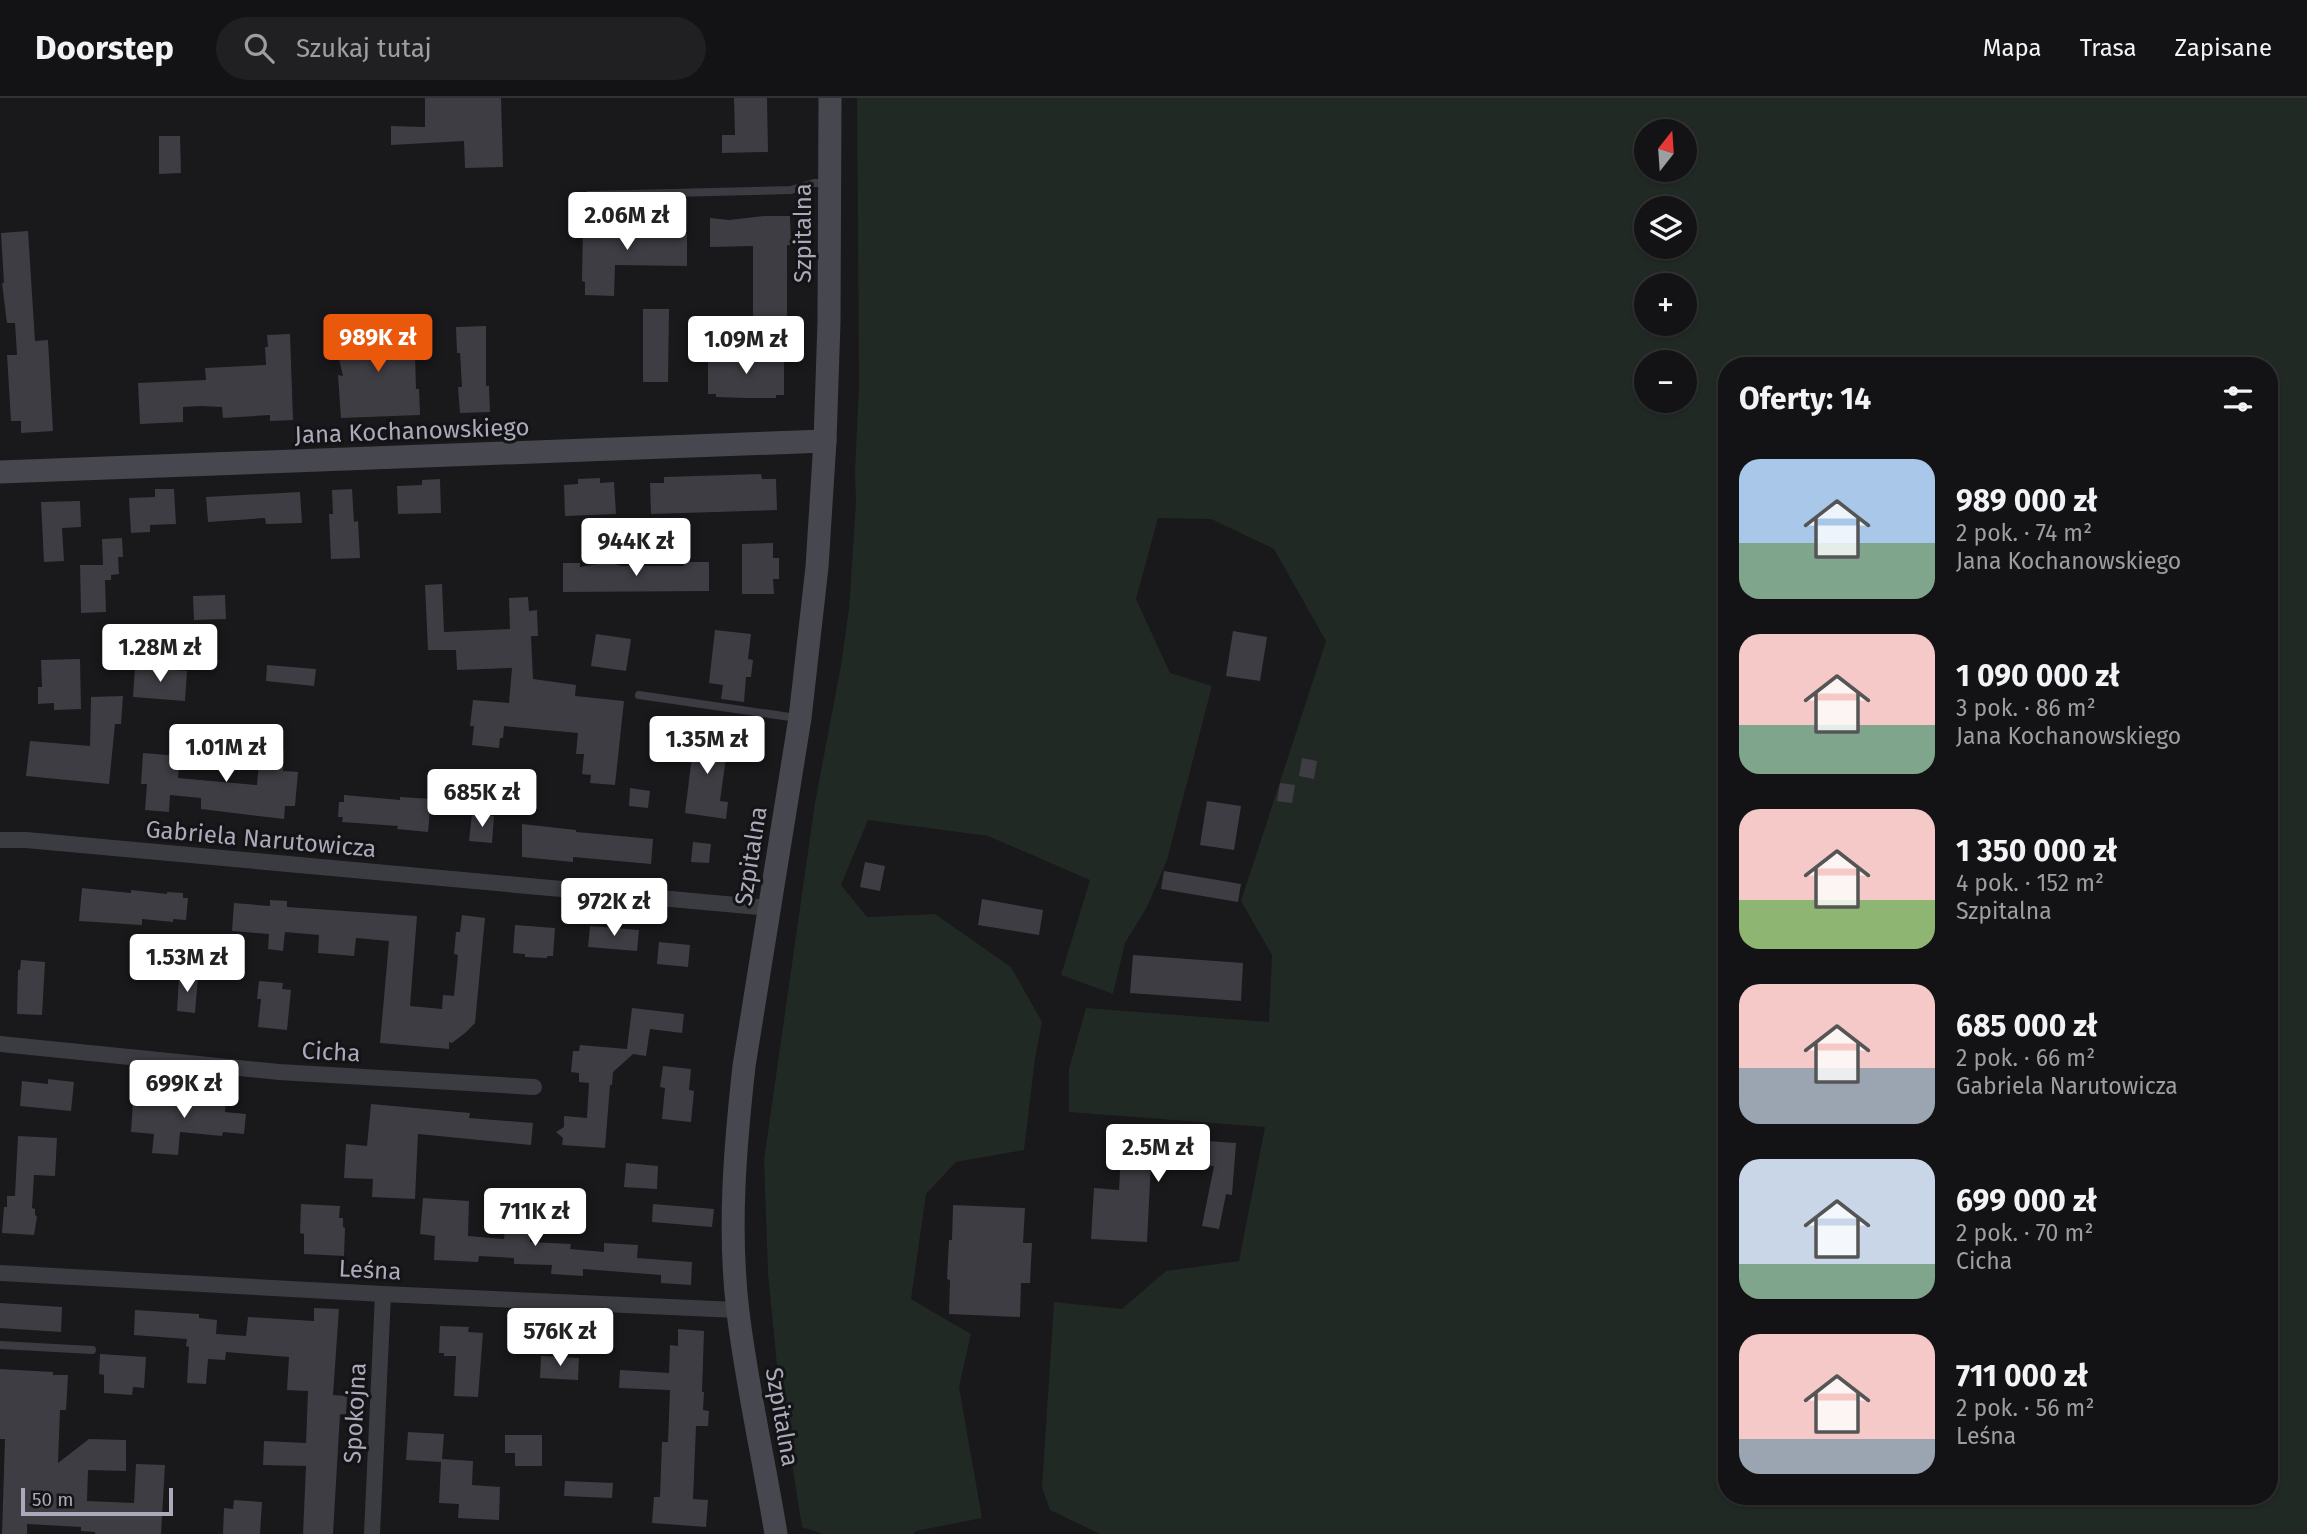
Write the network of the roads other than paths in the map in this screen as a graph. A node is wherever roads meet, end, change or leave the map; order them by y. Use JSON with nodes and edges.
{"nodes":[{"id":1,"x":830,"y":98,"type":"edge"},
{"id":2,"x":829,"y":183,"type":"junction"},
{"id":3,"x":589,"y":195,"type":"dead end"},
{"id":4,"x":825,"y":441,"type":"junction"},
{"id":5,"x":0,"y":472,"type":"edge"},
{"id":6,"x":639,"y":695,"type":"dead end"},
{"id":7,"x":800,"y":718,"type":"junction"},
{"id":8,"x":0,"y":840,"type":"edge"},
{"id":9,"x":769,"y":908,"type":"junction"},
{"id":10,"x":0,"y":1044,"type":"edge"},
{"id":11,"x":534,"y":1087,"type":"dead end"},
{"id":12,"x":0,"y":1273,"type":"edge"},
{"id":13,"x":383,"y":1294,"type":"junction"},
{"id":14,"x":737,"y":1310,"type":"junction"},
{"id":15,"x":0,"y":1345,"type":"edge"},
{"id":16,"x":92,"y":1349,"type":"dead end"},
{"id":17,"x":372,"y":1534,"type":"edge"},
{"id":18,"x":776,"y":1534,"type":"edge"}],
"edges":[{"from":1,"to":2,"type":"street","name":"Szpitalna"},
{"from":2,"to":3,"type":"lane"},
{"from":2,"to":4,"type":"street","name":"Szpitalna"},
{"from":4,"to":5,"type":"street","name":"Jana Kochanowskiego"},
{"from":4,"to":7,"type":"street","name":"Szpitalna"},
{"from":6,"to":7,"type":"lane"},
{"from":7,"to":9,"type":"street","name":"Szpitalna"},
{"from":8,"to":9,"type":"street","name":"Gabriela Narutowicza"},
{"from":9,"to":14,"type":"street","name":"Szpitalna"},
{"from":10,"to":11,"type":"street","name":"Cicha"},
{"from":12,"to":13,"type":"street","name":"Leśna"},
{"from":13,"to":14,"type":"street","name":"Leśna"},
{"from":13,"to":17,"type":"street","name":"Spokojna"},
{"from":14,"to":18,"type":"street","name":"Szpitalna"},
{"from":15,"to":16,"type":"lane"}]}
